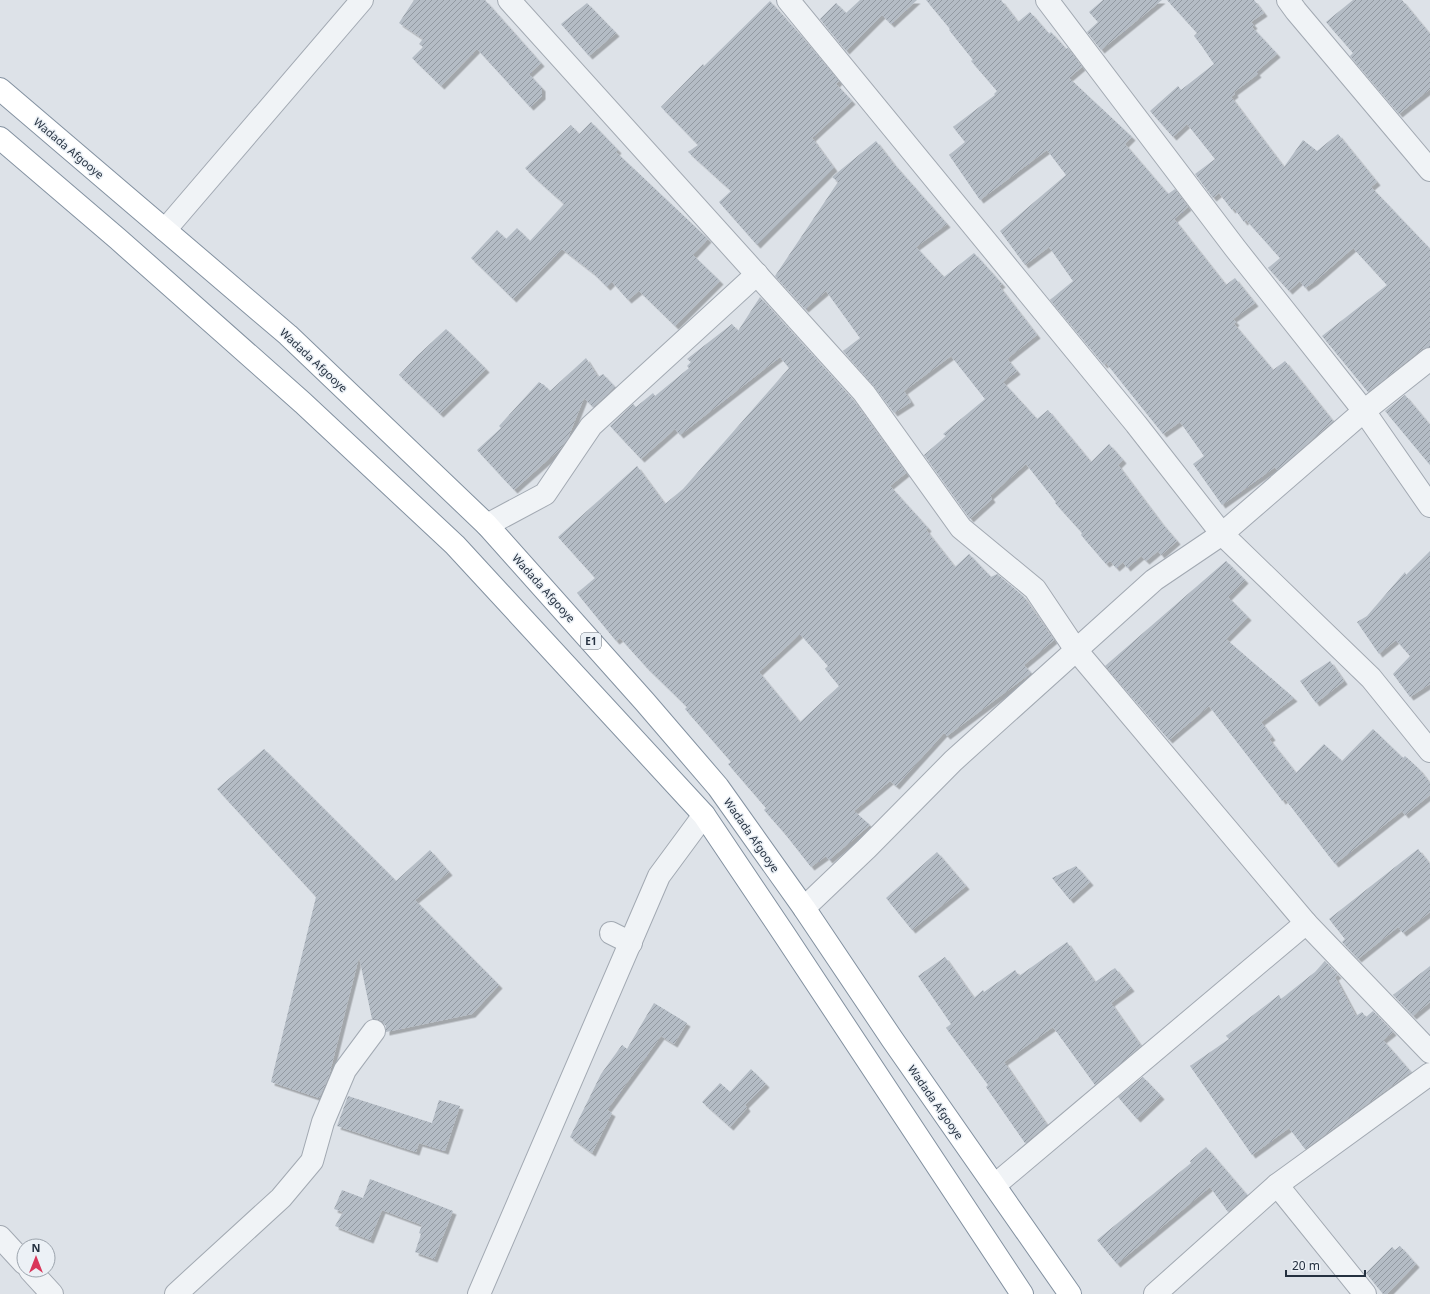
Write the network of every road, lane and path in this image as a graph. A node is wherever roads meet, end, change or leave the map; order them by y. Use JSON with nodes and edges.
{"nodes":[{"id":1,"x":362,"y":0,"type":"edge"},
{"id":2,"x":509,"y":0,"type":"edge"},
{"id":3,"x":788,"y":0,"type":"edge"},
{"id":4,"x":1047,"y":0,"type":"edge"},
{"id":5,"x":1288,"y":0,"type":"edge"},
{"id":6,"x":0,"y":89,"type":"edge"},
{"id":7,"x":0,"y":138,"type":"edge"},
{"id":8,"x":1430,"y":170,"type":"edge"},
{"id":9,"x":165,"y":230,"type":"junction"},
{"id":10,"x":757,"y":274,"type":"junction"},
{"id":11,"x":1430,"y":359,"type":"edge"},
{"id":12,"x":1364,"y":411,"type":"junction"},
{"id":13,"x":1430,"y":506,"type":"edge"},
{"id":14,"x":488,"y":524,"type":"junction"},
{"id":15,"x":1222,"y":534,"type":"junction"},
{"id":16,"x":1076,"y":650,"type":"junction"},
{"id":17,"x":1430,"y":751,"type":"edge"},
{"id":18,"x":704,"y":815,"type":"junction"},
{"id":19,"x":804,"y":908,"type":"junction"},
{"id":20,"x":1306,"y":923,"type":"junction"},
{"id":21,"x":611,"y":933,"type":"dead end"},
{"id":22,"x":631,"y":943,"type":"junction"},
{"id":23,"x":374,"y":1031,"type":"dead end"},
{"id":24,"x":1430,"y":1052,"type":"edge"},
{"id":25,"x":1430,"y":1074,"type":"edge"},
{"id":26,"x":995,"y":1185,"type":"junction"},
{"id":27,"x":1278,"y":1185,"type":"junction"},
{"id":28,"x":0,"y":1237,"type":"edge"},
{"id":29,"x":16,"y":1254,"type":"edge"},
{"id":30,"x":37,"y":1278,"type":"edge"},
{"id":31,"x":52,"y":1294,"type":"edge"},
{"id":32,"x":176,"y":1294,"type":"edge"},
{"id":33,"x":479,"y":1294,"type":"edge"},
{"id":34,"x":1022,"y":1294,"type":"edge"},
{"id":35,"x":1070,"y":1294,"type":"edge"},
{"id":36,"x":1156,"y":1294,"type":"edge"},
{"id":37,"x":1366,"y":1294,"type":"edge"}],
"edges":[{"from":1,"to":9,"type":"street"},
{"from":2,"to":10,"type":"street"},
{"from":3,"to":15,"type":"street"},
{"from":4,"to":12,"type":"street"},
{"from":5,"to":8,"type":"street"},
{"from":6,"to":9,"type":"highway","name":"Wadada Afgooye","number":"E1"},
{"from":7,"to":18,"type":"highway"},
{"from":9,"to":14,"type":"highway","name":"Wadada Afgooye","number":"E1"},
{"from":10,"to":14,"type":"street"},
{"from":10,"to":16,"type":"street"},
{"from":11,"to":12,"type":"street"},
{"from":12,"to":13,"type":"street"},
{"from":12,"to":15,"type":"street"},
{"from":14,"to":19,"type":"highway","name":"Wadada Afgooye","number":"E1"},
{"from":15,"to":16,"type":"street"},
{"from":15,"to":17,"type":"street"},
{"from":16,"to":19,"type":"street"},
{"from":16,"to":20,"type":"street"},
{"from":18,"to":22,"type":"street"},
{"from":18,"to":34,"type":"highway"},
{"from":19,"to":26,"type":"highway","name":"Wadada Afgooye","number":"E1"},
{"from":20,"to":24,"type":"street"},
{"from":20,"to":26,"type":"street"},
{"from":21,"to":22,"type":"street"},
{"from":22,"to":33,"type":"street"},
{"from":23,"to":32,"type":"street"},
{"from":25,"to":27,"type":"street"},
{"from":26,"to":35,"type":"highway","name":"Wadada Afgooye","number":"E1"},
{"from":27,"to":36,"type":"street"},
{"from":27,"to":37,"type":"street"},
{"from":28,"to":29,"type":"street"},
{"from":30,"to":31,"type":"street"}]}
